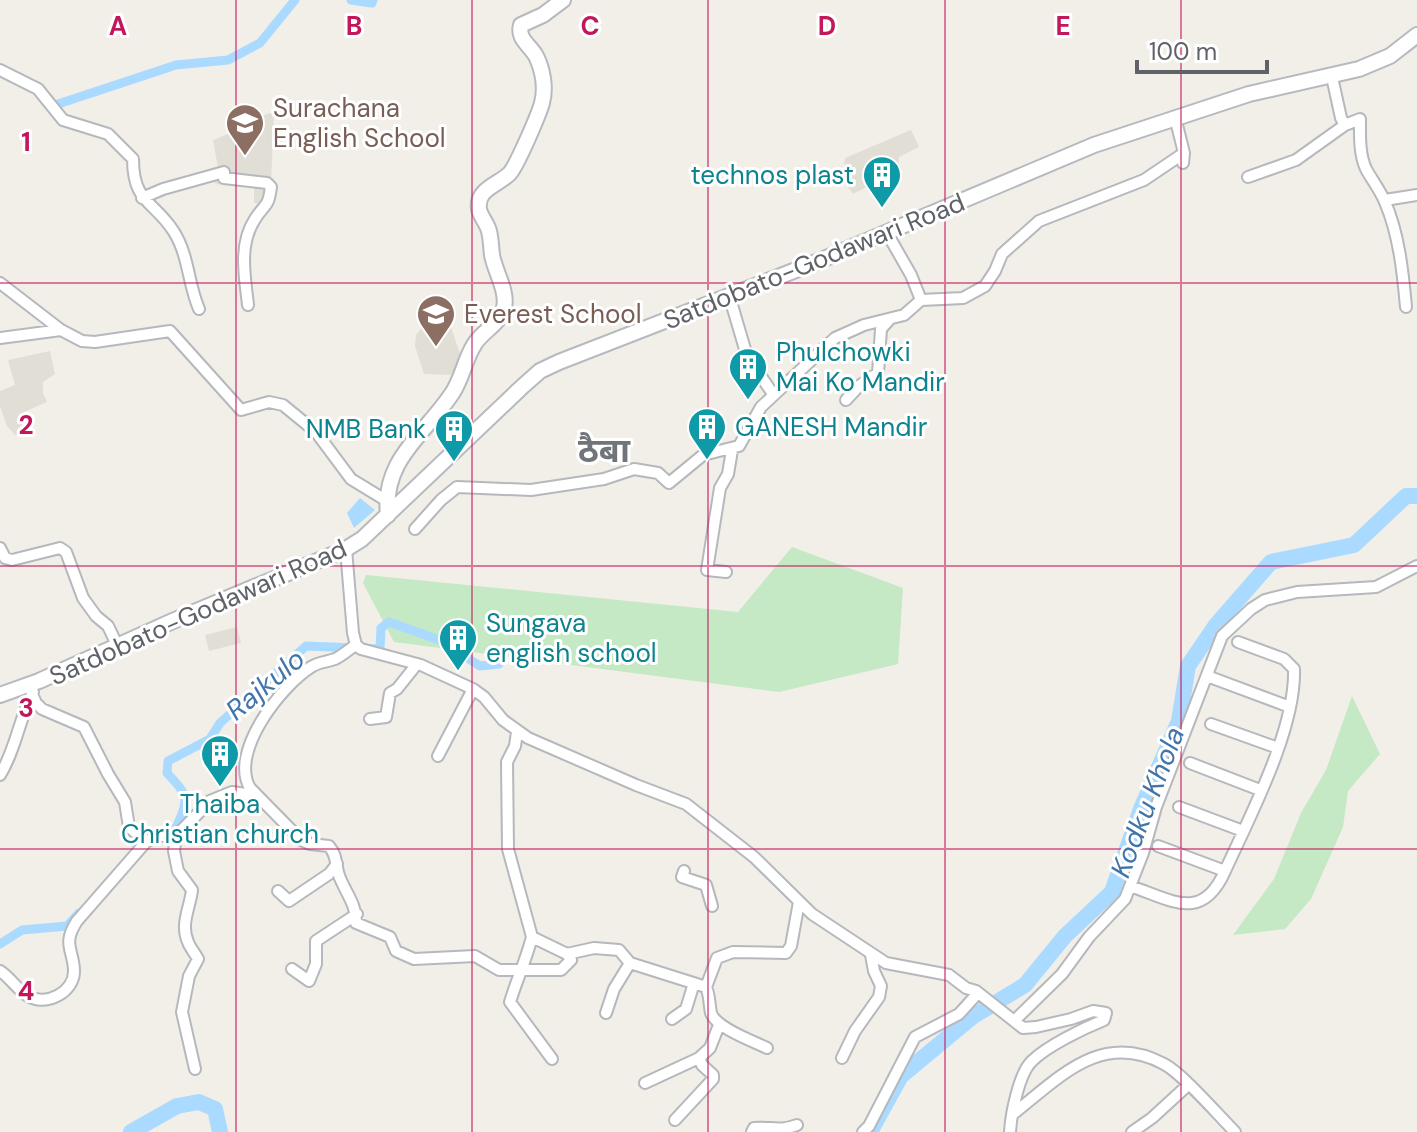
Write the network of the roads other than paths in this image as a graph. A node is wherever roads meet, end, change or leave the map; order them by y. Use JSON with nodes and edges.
{"nodes":[{"id":1,"x":563,"y":0,"type":"edge"},
{"id":2,"x":1417,"y":35,"type":"edge"},
{"id":3,"x":0,"y":70,"type":"edge"},
{"id":4,"x":1332,"y":77,"type":"junction"},
{"id":5,"x":1175,"y":117,"type":"junction"},
{"id":6,"x":1345,"y":125,"type":"junction"},
{"id":7,"x":1248,"y":177,"type":"dead end"},
{"id":8,"x":1417,"y":195,"type":"edge"},
{"id":9,"x":142,"y":198,"type":"junction"},
{"id":10,"x":1385,"y":200,"type":"junction"},
{"id":11,"x":887,"y":233,"type":"junction"},
{"id":12,"x":0,"y":283,"type":"edge"},
{"id":13,"x":729,"y":295,"type":"junction"},
{"id":14,"x":921,"y":300,"type":"junction"},
{"id":15,"x":248,"y":305,"type":"dead end"},
{"id":16,"x":1406,"y":307,"type":"dead end"},
{"id":17,"x":199,"y":309,"type":"dead end"},
{"id":18,"x":890,"y":319,"type":"junction"},
{"id":19,"x":61,"y":330,"type":"junction"},
{"id":20,"x":0,"y":338,"type":"edge"},
{"id":21,"x":773,"y":394,"type":"junction"},
{"id":22,"x":846,"y":400,"type":"dead end"},
{"id":23,"x":732,"y":450,"type":"junction"},
{"id":24,"x":388,"y":508,"type":"junction"},
{"id":25,"x":415,"y":529,"type":"dead end"},
{"id":26,"x":0,"y":548,"type":"edge"},
{"id":27,"x":346,"y":549,"type":"junction"},
{"id":28,"x":1417,"y":566,"type":"edge"},
{"id":29,"x":726,"y":572,"type":"dead end"},
{"id":30,"x":1238,"y":642,"type":"dead end"},
{"id":31,"x":356,"y":645,"type":"junction"},
{"id":32,"x":118,"y":647,"type":"junction"},
{"id":33,"x":417,"y":664,"type":"junction"},
{"id":34,"x":1207,"y":676,"type":"junction"},
{"id":35,"x":36,"y":688,"type":"junction"},
{"id":36,"x":473,"y":689,"type":"junction"},
{"id":37,"x":0,"y":695,"type":"edge"},
{"id":38,"x":1290,"y":707,"type":"junction"},
{"id":39,"x":370,"y":719,"type":"dead end"},
{"id":40,"x":1211,"y":724,"type":"dead end"},
{"id":41,"x":517,"y":732,"type":"junction"},
{"id":42,"x":1278,"y":748,"type":"junction"},
{"id":43,"x":438,"y":756,"type":"dead end"},
{"id":44,"x":1190,"y":763,"type":"dead end"},
{"id":45,"x":0,"y":775,"type":"edge"},
{"id":46,"x":1260,"y":790,"type":"junction"},
{"id":47,"x":253,"y":792,"type":"junction"},
{"id":48,"x":1179,"y":807,"type":"dead end"},
{"id":49,"x":1243,"y":831,"type":"junction"},
{"id":50,"x":176,"y":836,"type":"junction"},
{"id":51,"x":146,"y":842,"type":"junction"},
{"id":52,"x":1158,"y":846,"type":"dead end"},
{"id":53,"x":337,"y":864,"type":"junction"},
{"id":54,"x":684,"y":871,"type":"dead end"},
{"id":55,"x":1225,"y":871,"type":"junction"},
{"id":56,"x":1130,"y":886,"type":"junction"},
{"id":57,"x":278,"y":891,"type":"dead end"},
{"id":58,"x":799,"y":902,"type":"junction"},
{"id":59,"x":712,"y":906,"type":"dead end"},
{"id":60,"x":357,"y":914,"type":"junction"},
{"id":61,"x":532,"y":937,"type":"junction"},
{"id":62,"x":567,"y":954,"type":"junction"},
{"id":63,"x":871,"y":955,"type":"junction"},
{"id":64,"x":630,"y":963,"type":"junction"},
{"id":65,"x":292,"y":969,"type":"dead end"},
{"id":66,"x":0,"y":971,"type":"edge"},
{"id":67,"x":522,"y":972,"type":"junction"},
{"id":68,"x":694,"y":983,"type":"junction"},
{"id":69,"x":706,"y":987,"type":"junction"},
{"id":70,"x":982,"y":996,"type":"junction"},
{"id":71,"x":606,"y":1013,"type":"dead end"},
{"id":72,"x":1009,"y":1017,"type":"junction"},
{"id":73,"x":672,"y":1019,"type":"dead end"},
{"id":74,"x":719,"y":1025,"type":"junction"},
{"id":75,"x":767,"y":1048,"type":"dead end"},
{"id":76,"x":699,"y":1058,"type":"junction"},
{"id":77,"x":842,"y":1058,"type":"dead end"},
{"id":78,"x":552,"y":1059,"type":"dead end"},
{"id":79,"x":195,"y":1069,"type":"dead end"},
{"id":80,"x":645,"y":1083,"type":"dead end"},
{"id":81,"x":1188,"y":1085,"type":"junction"},
{"id":82,"x":1011,"y":1115,"type":"junction"},
{"id":83,"x":675,"y":1120,"type":"dead end"},
{"id":84,"x":797,"y":1125,"type":"dead end"},
{"id":85,"x":752,"y":1132,"type":"edge"},
{"id":86,"x":863,"y":1132,"type":"edge"},
{"id":87,"x":1010,"y":1132,"type":"edge"},
{"id":88,"x":1132,"y":1132,"type":"edge"},
{"id":89,"x":1235,"y":1132,"type":"edge"}],
"edges":[{"from":1,"to":24,"type":"street"},
{"from":2,"to":4,"type":"street","name":"Satdobato-Godawari Road"},
{"from":3,"to":9,"type":"street"},
{"from":4,"to":5,"type":"street","name":"Satdobato-Godawari Road"},
{"from":4,"to":6,"type":"street"},
{"from":5,"to":11,"type":"street","name":"Satdobato-Godawari Road"},
{"from":5,"to":14,"type":"street"},
{"from":6,"to":7,"type":"street"},
{"from":6,"to":10,"type":"street"},
{"from":8,"to":10,"type":"street"},
{"from":9,"to":15,"type":"street"},
{"from":9,"to":17,"type":"street"},
{"from":10,"to":16,"type":"street"},
{"from":11,"to":13,"type":"street","name":"Satdobato-Godawari Road"},
{"from":11,"to":14,"type":"street"},
{"from":12,"to":19,"type":"street"},
{"from":13,"to":21,"type":"street"},
{"from":13,"to":24,"type":"street","name":"Satdobato-Godawari Road"},
{"from":14,"to":18,"type":"street"},
{"from":18,"to":21,"type":"street"},
{"from":18,"to":22,"type":"street"},
{"from":19,"to":20,"type":"street"},
{"from":19,"to":24,"type":"street"},
{"from":21,"to":23,"type":"street"},
{"from":23,"to":25,"type":"street"},
{"from":23,"to":29,"type":"street"},
{"from":24,"to":27,"type":"street","name":"Satdobato-Godawari Road"},
{"from":26,"to":32,"type":"street"},
{"from":27,"to":31,"type":"street"},
{"from":27,"to":32,"type":"street","name":"Satdobato-Godawari Road"},
{"from":28,"to":34,"type":"street"},
{"from":30,"to":38,"type":"street"},
{"from":31,"to":33,"type":"street"},
{"from":31,"to":47,"type":"street"},
{"from":32,"to":35,"type":"street","name":"Satdobato-Godawari Road"},
{"from":33,"to":36,"type":"street"},
{"from":33,"to":39,"type":"street"},
{"from":34,"to":38,"type":"street"},
{"from":34,"to":56,"type":"street"},
{"from":35,"to":37,"type":"street","name":"Satdobato-Godawari Road"},
{"from":35,"to":45,"type":"street"},
{"from":35,"to":51,"type":"street"},
{"from":36,"to":41,"type":"street"},
{"from":36,"to":43,"type":"street"},
{"from":38,"to":42,"type":"street"},
{"from":40,"to":42,"type":"street"},
{"from":41,"to":58,"type":"street"},
{"from":41,"to":61,"type":"street"},
{"from":42,"to":46,"type":"street"},
{"from":44,"to":46,"type":"street"},
{"from":46,"to":49,"type":"street"},
{"from":47,"to":50,"type":"street"},
{"from":47,"to":53,"type":"street"},
{"from":48,"to":49,"type":"street"},
{"from":49,"to":55,"type":"street"},
{"from":50,"to":51,"type":"street"},
{"from":50,"to":79,"type":"street"},
{"from":51,"to":66,"type":"street"},
{"from":52,"to":55,"type":"street"},
{"from":53,"to":57,"type":"street"},
{"from":53,"to":60,"type":"street"},
{"from":54,"to":59,"type":"street"},
{"from":55,"to":56,"type":"street"},
{"from":56,"to":72,"type":"street"},
{"from":58,"to":63,"type":"street"},
{"from":58,"to":69,"type":"street"},
{"from":60,"to":65,"type":"street"},
{"from":60,"to":67,"type":"street"},
{"from":61,"to":62,"type":"street"},
{"from":61,"to":67,"type":"street"},
{"from":62,"to":64,"type":"street"},
{"from":62,"to":67,"type":"street"},
{"from":63,"to":70,"type":"street"},
{"from":63,"to":77,"type":"street"},
{"from":64,"to":68,"type":"street"},
{"from":64,"to":71,"type":"street"},
{"from":67,"to":78,"type":"street"},
{"from":68,"to":69,"type":"street"},
{"from":68,"to":73,"type":"street"},
{"from":69,"to":74,"type":"street"},
{"from":70,"to":72,"type":"street"},
{"from":70,"to":86,"type":"street"},
{"from":72,"to":82,"type":"street"},
{"from":74,"to":75,"type":"street"},
{"from":74,"to":76,"type":"street"},
{"from":76,"to":80,"type":"street"},
{"from":76,"to":83,"type":"street"},
{"from":81,"to":82,"type":"street"},
{"from":81,"to":88,"type":"street"},
{"from":81,"to":89,"type":"street"},
{"from":82,"to":87,"type":"street"},
{"from":84,"to":85,"type":"street"}]}
